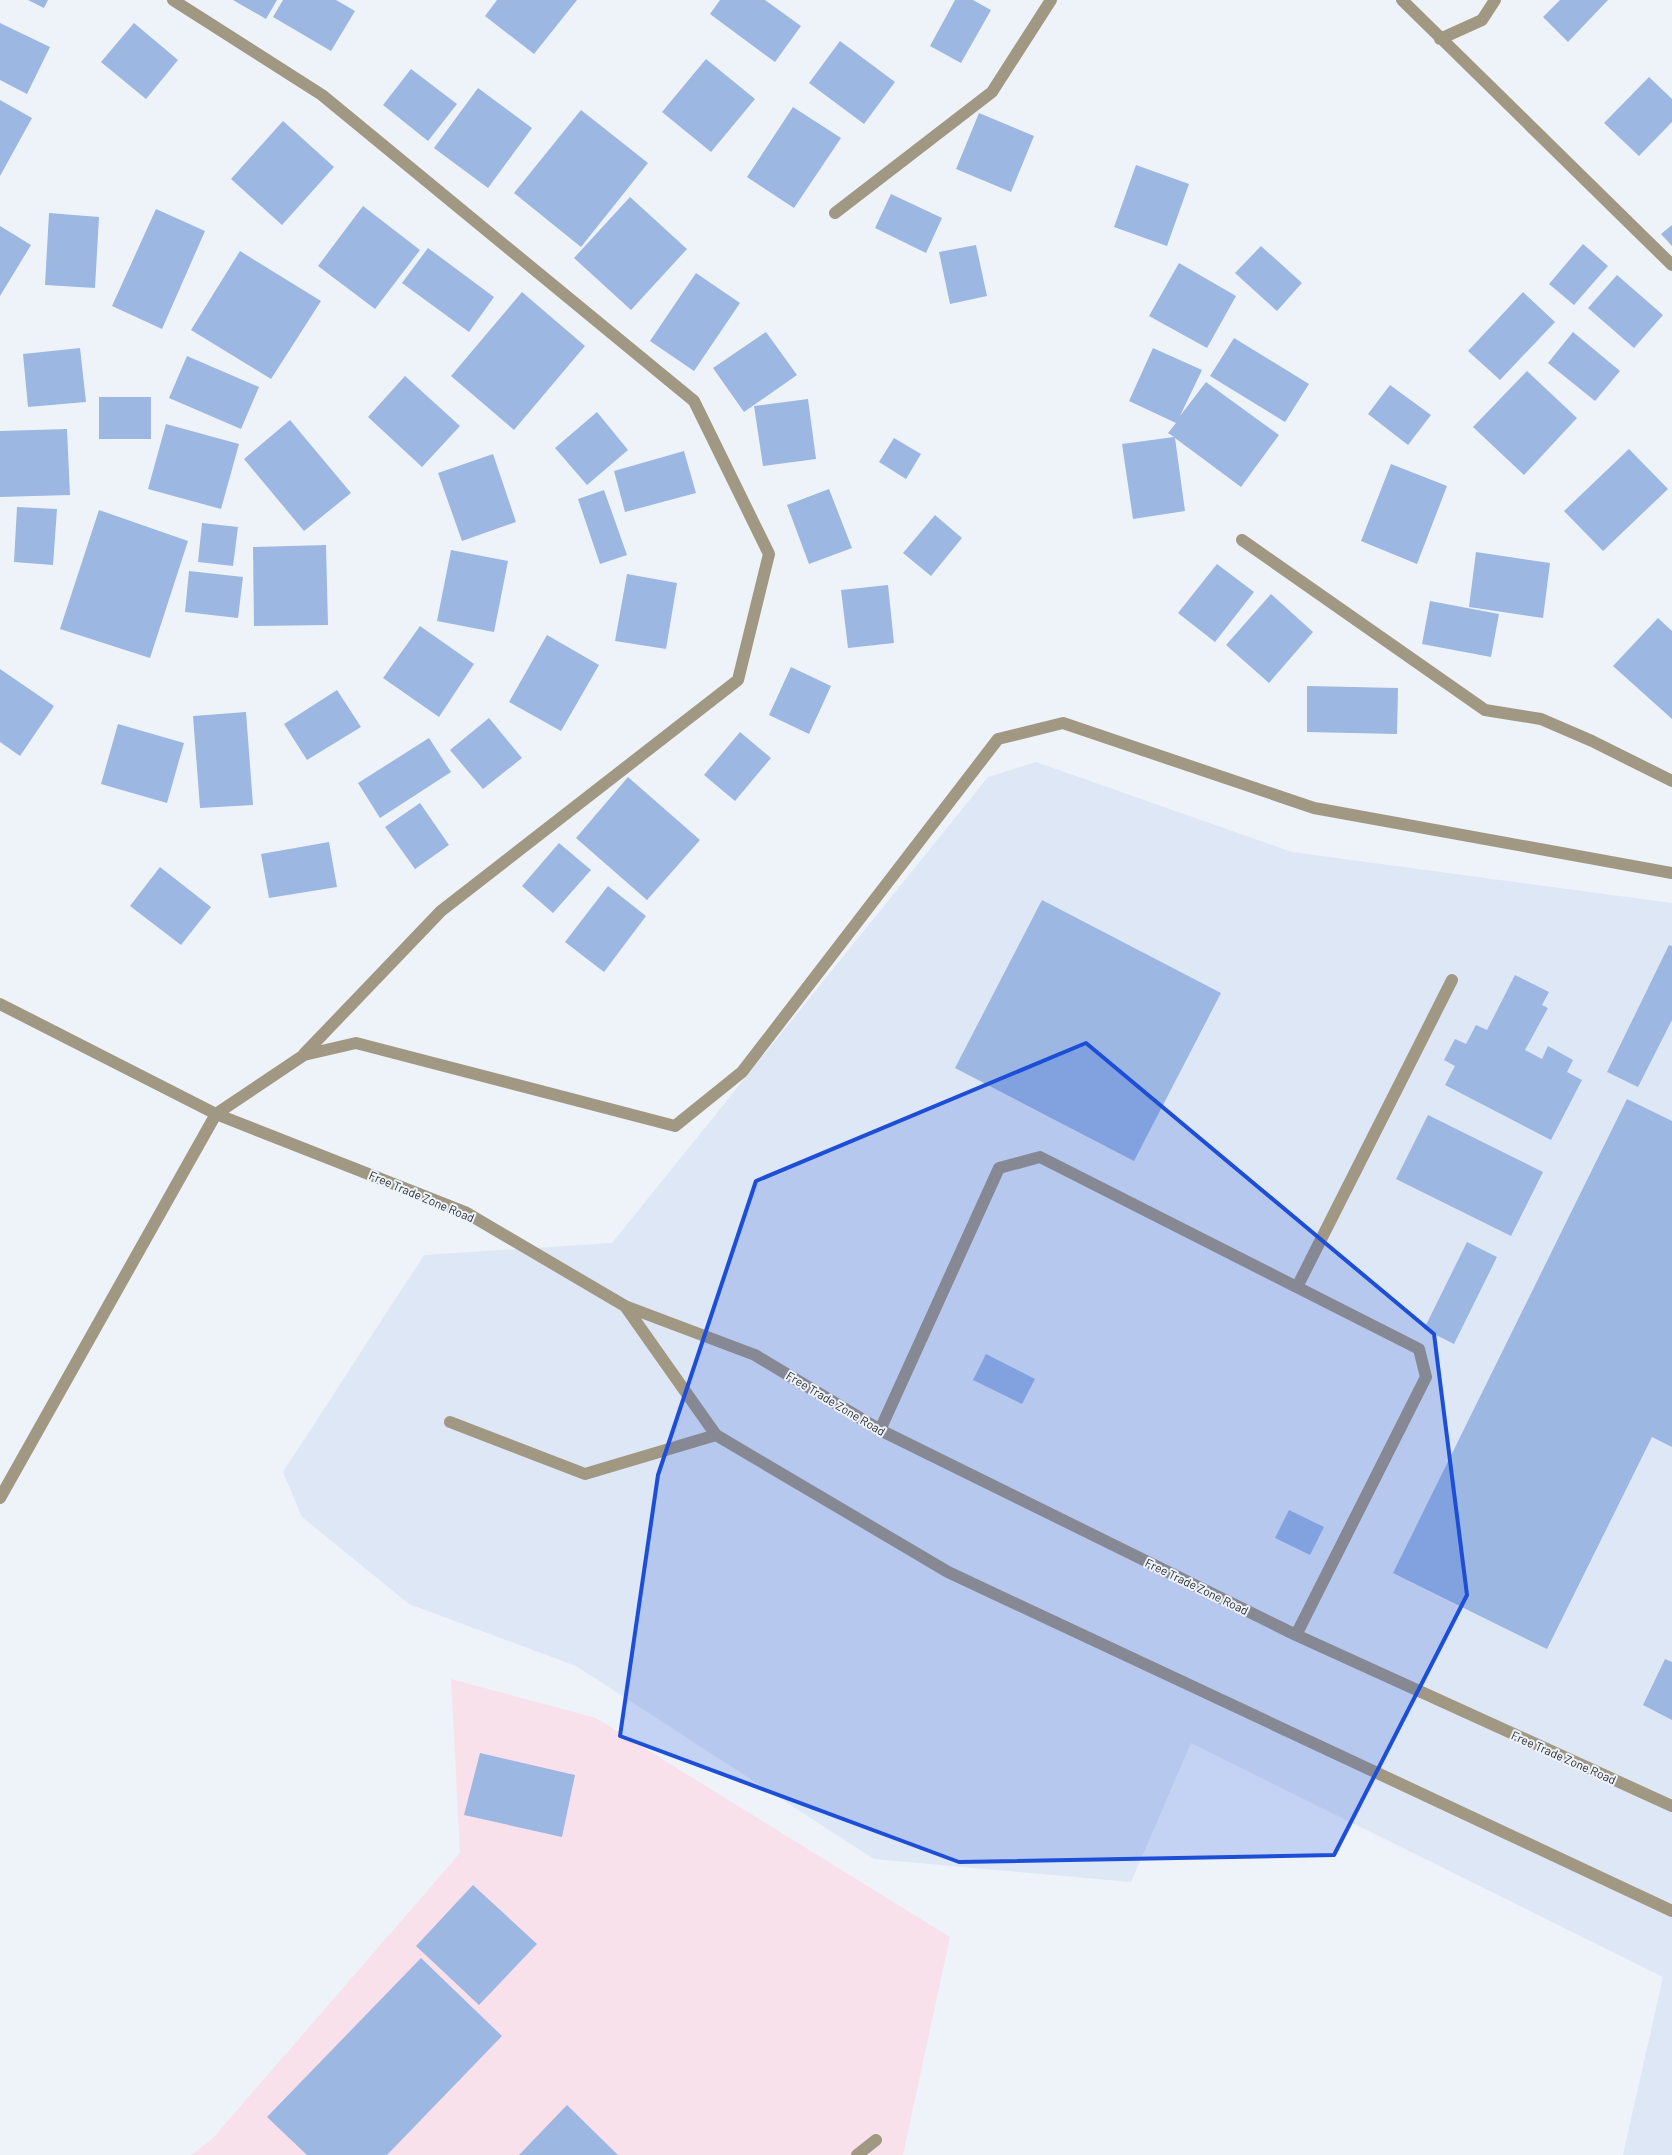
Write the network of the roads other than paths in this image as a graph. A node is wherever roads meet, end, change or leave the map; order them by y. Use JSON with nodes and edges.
{"nodes":[{"id":1,"x":173,"y":0,"type":"edge"},
{"id":2,"x":1051,"y":0,"type":"edge"},
{"id":3,"x":1402,"y":0,"type":"edge"},
{"id":4,"x":1495,"y":0,"type":"edge"},
{"id":5,"x":1440,"y":39,"type":"junction"},
{"id":6,"x":835,"y":213,"type":"dead end"},
{"id":7,"x":1672,"y":265,"type":"edge"},
{"id":8,"x":1242,"y":540,"type":"dead end"},
{"id":9,"x":1672,"y":781,"type":"edge"},
{"id":10,"x":1672,"y":872,"type":"edge"},
{"id":11,"x":1452,"y":980,"type":"dead end"},
{"id":12,"x":0,"y":1004,"type":"edge"},
{"id":13,"x":304,"y":1055,"type":"junction"},
{"id":14,"x":216,"y":1114,"type":"junction"},
{"id":15,"x":1297,"y":1287,"type":"junction"},
{"id":16,"x":625,"y":1306,"type":"junction"},
{"id":17,"x":450,"y":1422,"type":"dead end"},
{"id":18,"x":880,"y":1430,"type":"junction"},
{"id":19,"x":716,"y":1435,"type":"junction"},
{"id":20,"x":0,"y":1498,"type":"edge"},
{"id":21,"x":1296,"y":1635,"type":"junction"},
{"id":22,"x":1672,"y":1806,"type":"edge"},
{"id":23,"x":1672,"y":1911,"type":"edge"},
{"id":24,"x":876,"y":2140,"type":"dead end"},
{"id":25,"x":857,"y":2155,"type":"edge"}],
"edges":[{"from":1,"to":13,"type":"street"},
{"from":2,"to":6,"type":"street"},
{"from":3,"to":5,"type":"street"},
{"from":4,"to":5,"type":"street"},
{"from":5,"to":7,"type":"street"},
{"from":8,"to":9,"type":"street"},
{"from":10,"to":13,"type":"street"},
{"from":11,"to":15,"type":"street"},
{"from":12,"to":14,"type":"street","name":"Free Trade Zone Road"},
{"from":13,"to":14,"type":"street"},
{"from":14,"to":16,"type":"street","name":"Free Trade Zone Road"},
{"from":14,"to":20,"type":"street"},
{"from":15,"to":18,"type":"street"},
{"from":15,"to":21,"type":"street"},
{"from":16,"to":18,"type":"street","name":"Free Trade Zone Road"},
{"from":16,"to":19,"type":"street"},
{"from":17,"to":19,"type":"street"},
{"from":18,"to":21,"type":"street","name":"Free Trade Zone Road"},
{"from":19,"to":23,"type":"street"},
{"from":21,"to":22,"type":"street","name":"Free Trade Zone Road"},
{"from":24,"to":25,"type":"street"}]}
